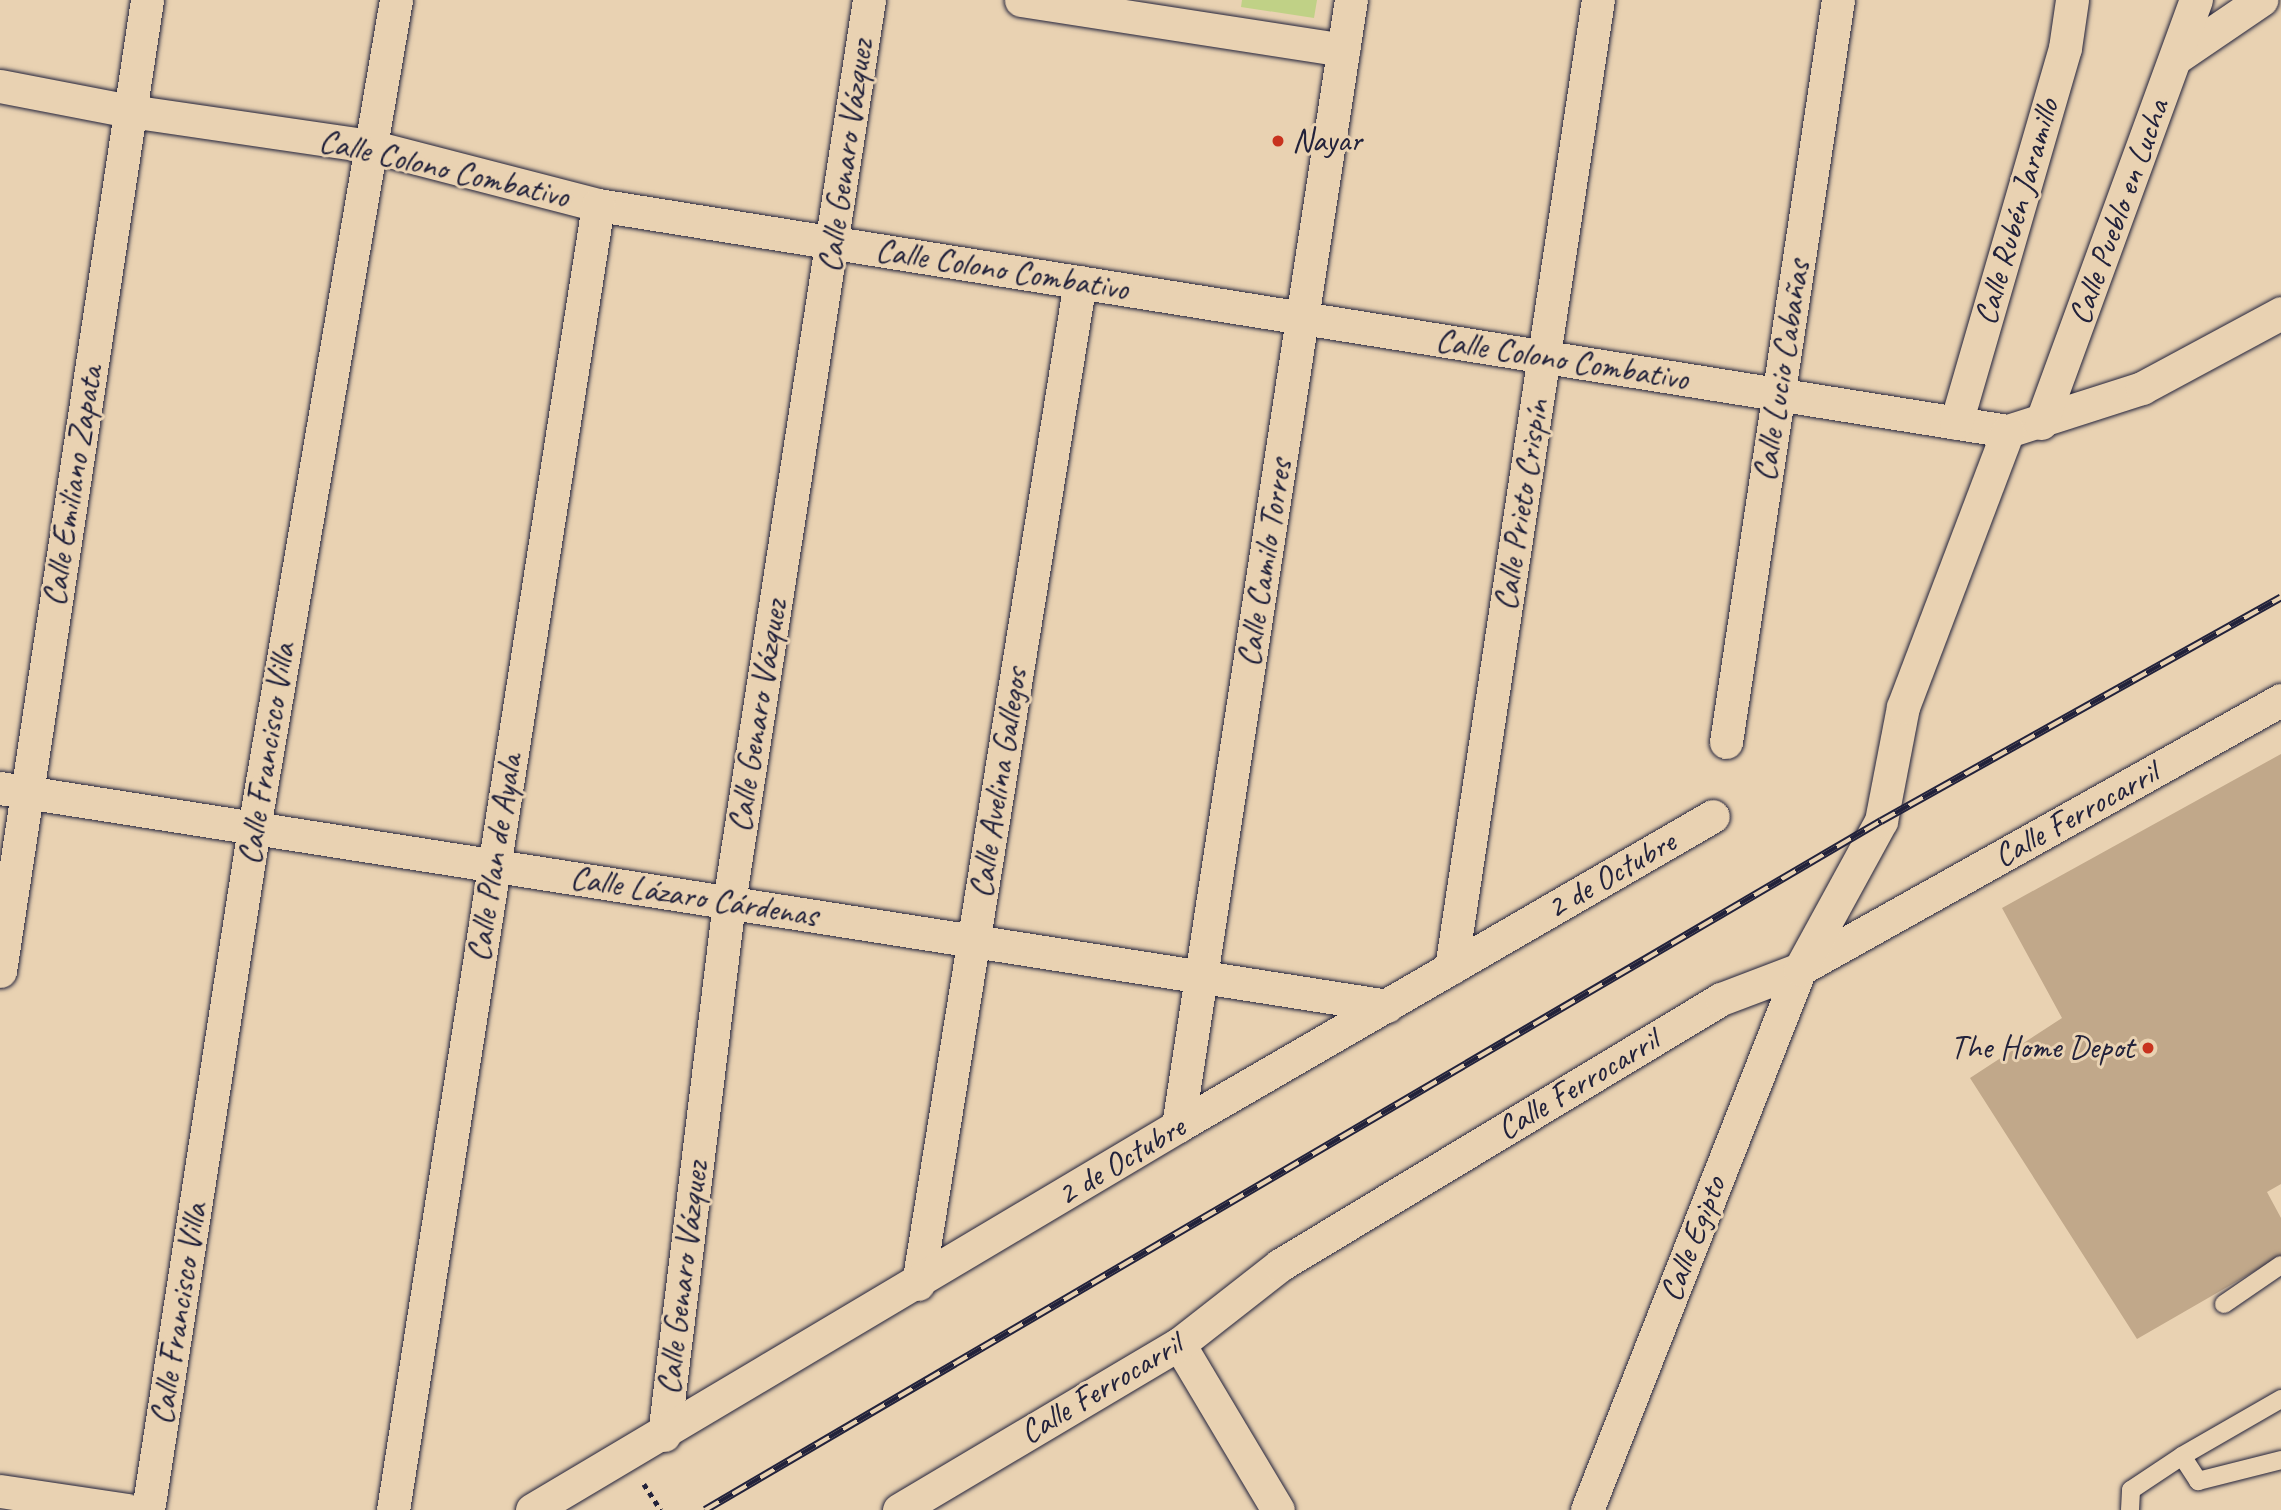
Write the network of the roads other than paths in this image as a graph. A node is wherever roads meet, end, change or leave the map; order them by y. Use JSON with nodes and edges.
{"nodes":[{"id":1,"x":147,"y":0,"type":"edge"},
{"id":2,"x":396,"y":0,"type":"edge"},
{"id":3,"x":869,"y":0,"type":"edge"},
{"id":4,"x":1021,"y":0,"type":"edge"},
{"id":5,"x":1351,"y":0,"type":"edge"},
{"id":6,"x":1598,"y":0,"type":"edge"},
{"id":7,"x":1838,"y":0,"type":"edge"},
{"id":8,"x":2072,"y":0,"type":"edge"},
{"id":9,"x":2196,"y":0,"type":"edge"},
{"id":10,"x":2261,"y":0,"type":"edge"},
{"id":11,"x":1343,"y":50,"type":"junction"},
{"id":12,"x":2177,"y":57,"type":"junction"},
{"id":13,"x":0,"y":86,"type":"edge"},
{"id":14,"x":130,"y":111,"type":"junction"},
{"id":15,"x":370,"y":146,"type":"junction"},
{"id":16,"x":598,"y":205,"type":"junction"},
{"id":17,"x":833,"y":243,"type":"junction"},
{"id":18,"x":1080,"y":282,"type":"junction"},
{"id":19,"x":2281,"y":313,"type":"edge"},
{"id":20,"x":1304,"y":318,"type":"junction"},
{"id":21,"x":1545,"y":357,"type":"junction"},
{"id":22,"x":1779,"y":394,"type":"junction"},
{"id":23,"x":1956,"y":423,"type":"junction"},
{"id":24,"x":2040,"y":423,"type":"junction"},
{"id":25,"x":2008,"y":431,"type":"junction"},
{"id":26,"x":2281,"y":701,"type":"edge"},
{"id":27,"x":1726,"y":742,"type":"dead end"},
{"id":28,"x":14,"y":790,"type":"edge"},
{"id":29,"x":1713,"y":816,"type":"dead end"},
{"id":30,"x":254,"y":828,"type":"junction"},
{"id":31,"x":494,"y":866,"type":"junction"},
{"id":32,"x":729,"y":902,"type":"junction"},
{"id":33,"x":973,"y":941,"type":"junction"},
{"id":34,"x":1451,"y":968,"type":"junction"},
{"id":35,"x":1800,"y":969,"type":"junction"},
{"id":36,"x":0,"y":971,"type":"edge"},
{"id":37,"x":1201,"y":976,"type":"junction"},
{"id":38,"x":1387,"y":1006,"type":"junction"},
{"id":39,"x":1178,"y":1126,"type":"junction"},
{"id":40,"x":2281,"y":1265,"type":"edge"},
{"id":41,"x":918,"y":1284,"type":"junction"},
{"id":42,"x":2224,"y":1304,"type":"dead end"},
{"id":43,"x":1179,"y":1344,"type":"junction"},
{"id":44,"x":2280,"y":1400,"type":"edge"},
{"id":45,"x":664,"y":1435,"type":"junction"},
{"id":46,"x":2182,"y":1456,"type":"junction"},
{"id":47,"x":2281,"y":1460,"type":"edge"},
{"id":48,"x":0,"y":1491,"type":"edge"},
{"id":49,"x":127,"y":1510,"type":"edge"},
{"id":50,"x":148,"y":1510,"type":"edge"},
{"id":51,"x":393,"y":1510,"type":"edge"},
{"id":52,"x":533,"y":1510,"type":"edge"},
{"id":53,"x":899,"y":1510,"type":"edge"},
{"id":54,"x":1278,"y":1510,"type":"edge"},
{"id":55,"x":1587,"y":1510,"type":"edge"},
{"id":56,"x":2130,"y":1510,"type":"edge"}],
"edges":[{"from":1,"to":14,"type":"street","name":"Calle Emiliano Zapata"},
{"from":2,"to":15,"type":"street","name":"Calle Francisco Villa"},
{"from":3,"to":17,"type":"street","name":"Calle Genaro Vázquez"},
{"from":4,"to":11,"type":"street"},
{"from":5,"to":11,"type":"street","name":"Calle Camilo Torres"},
{"from":6,"to":21,"type":"street","name":"Calle Prieto Crispín"},
{"from":7,"to":22,"type":"street","name":"Calle Lucio Cabañas"},
{"from":8,"to":23,"type":"street","name":"Calle Rubén Jaramillo"},
{"from":9,"to":12,"type":"street","name":"Calle Pueblo en Lucha"},
{"from":10,"to":12,"type":"street"},
{"from":11,"to":20,"type":"street","name":"Calle Camilo Torres"},
{"from":12,"to":24,"type":"street","name":"Calle Pueblo en Lucha"},
{"from":13,"to":14,"type":"street","name":"Calle Colono Combativo"},
{"from":14,"to":15,"type":"street","name":"Calle Colono Combativo"},
{"from":14,"to":28,"type":"street","name":"Calle Emiliano Zapata"},
{"from":15,"to":16,"type":"street","name":"Calle Colono Combativo"},
{"from":15,"to":30,"type":"street","name":"Calle Francisco Villa"},
{"from":16,"to":17,"type":"street","name":"Calle Colono Combativo"},
{"from":16,"to":31,"type":"street","name":"Calle Plan de Ayala"},
{"from":17,"to":18,"type":"street","name":"Calle Colono Combativo"},
{"from":17,"to":32,"type":"street","name":"Calle Genaro Vázquez"},
{"from":18,"to":20,"type":"street","name":"Calle Colono Combativo"},
{"from":18,"to":33,"type":"street","name":"Calle Avelina Gallegos"},
{"from":19,"to":24,"type":"street"},
{"from":20,"to":21,"type":"street","name":"Calle Colono Combativo"},
{"from":20,"to":37,"type":"street","name":"Calle Camilo Torres"},
{"from":21,"to":22,"type":"street","name":"Calle Colono Combativo"},
{"from":21,"to":34,"type":"street","name":"Calle Prieto Crispín"},
{"from":22,"to":23,"type":"street","name":"Calle Colono Combativo"},
{"from":22,"to":27,"type":"street","name":"Calle Lucio Cabañas"},
{"from":23,"to":25,"type":"street","name":"Calle Colono Combativo"},
{"from":24,"to":25,"type":"street"},
{"from":25,"to":35,"type":"street","name":"Calle Egipto"},
{"from":26,"to":35,"type":"street","name":"Calle Ferrocarril"},
{"from":28,"to":30,"type":"street","name":"Calle Lázaro Cárdenas"},
{"from":28,"to":36,"type":"street","name":"Calle Emiliano Zapata"},
{"from":29,"to":34,"type":"street","name":"2 de Octubre"},
{"from":30,"to":31,"type":"street","name":"Calle Lázaro Cárdenas"},
{"from":30,"to":50,"type":"street","name":"Calle Francisco Villa"},
{"from":31,"to":32,"type":"street","name":"Calle Lázaro Cárdenas"},
{"from":31,"to":51,"type":"street","name":"Calle Plan de Ayala"},
{"from":32,"to":33,"type":"street","name":"Calle Lázaro Cárdenas"},
{"from":32,"to":45,"type":"street","name":"Calle Genaro Vázquez"},
{"from":33,"to":37,"type":"street","name":"Calle Lázaro Cárdenas"},
{"from":33,"to":41,"type":"street","name":"Calle Avelina Gallegos"},
{"from":34,"to":38,"type":"street","name":"2 de Octubre"},
{"from":35,"to":43,"type":"street","name":"Calle Ferrocarril"},
{"from":35,"to":55,"type":"street","name":"Calle Egipto"},
{"from":37,"to":38,"type":"street","name":"Calle Lázaro Cárdenas"},
{"from":37,"to":39,"type":"street","name":"Calle Camilo Torres"},
{"from":38,"to":39,"type":"street","name":"2 de Octubre"},
{"from":39,"to":41,"type":"street","name":"2 de Octubre"},
{"from":40,"to":42,"type":"lane"},
{"from":41,"to":45,"type":"street","name":"2 de Octubre"},
{"from":43,"to":53,"type":"street","name":"Calle Ferrocarril"},
{"from":43,"to":54,"type":"street"},
{"from":44,"to":46,"type":"lane"},
{"from":45,"to":52,"type":"street","name":"2 de Octubre"},
{"from":46,"to":47,"type":"lane"},
{"from":46,"to":56,"type":"lane"},
{"from":48,"to":49,"type":"street"}]}
